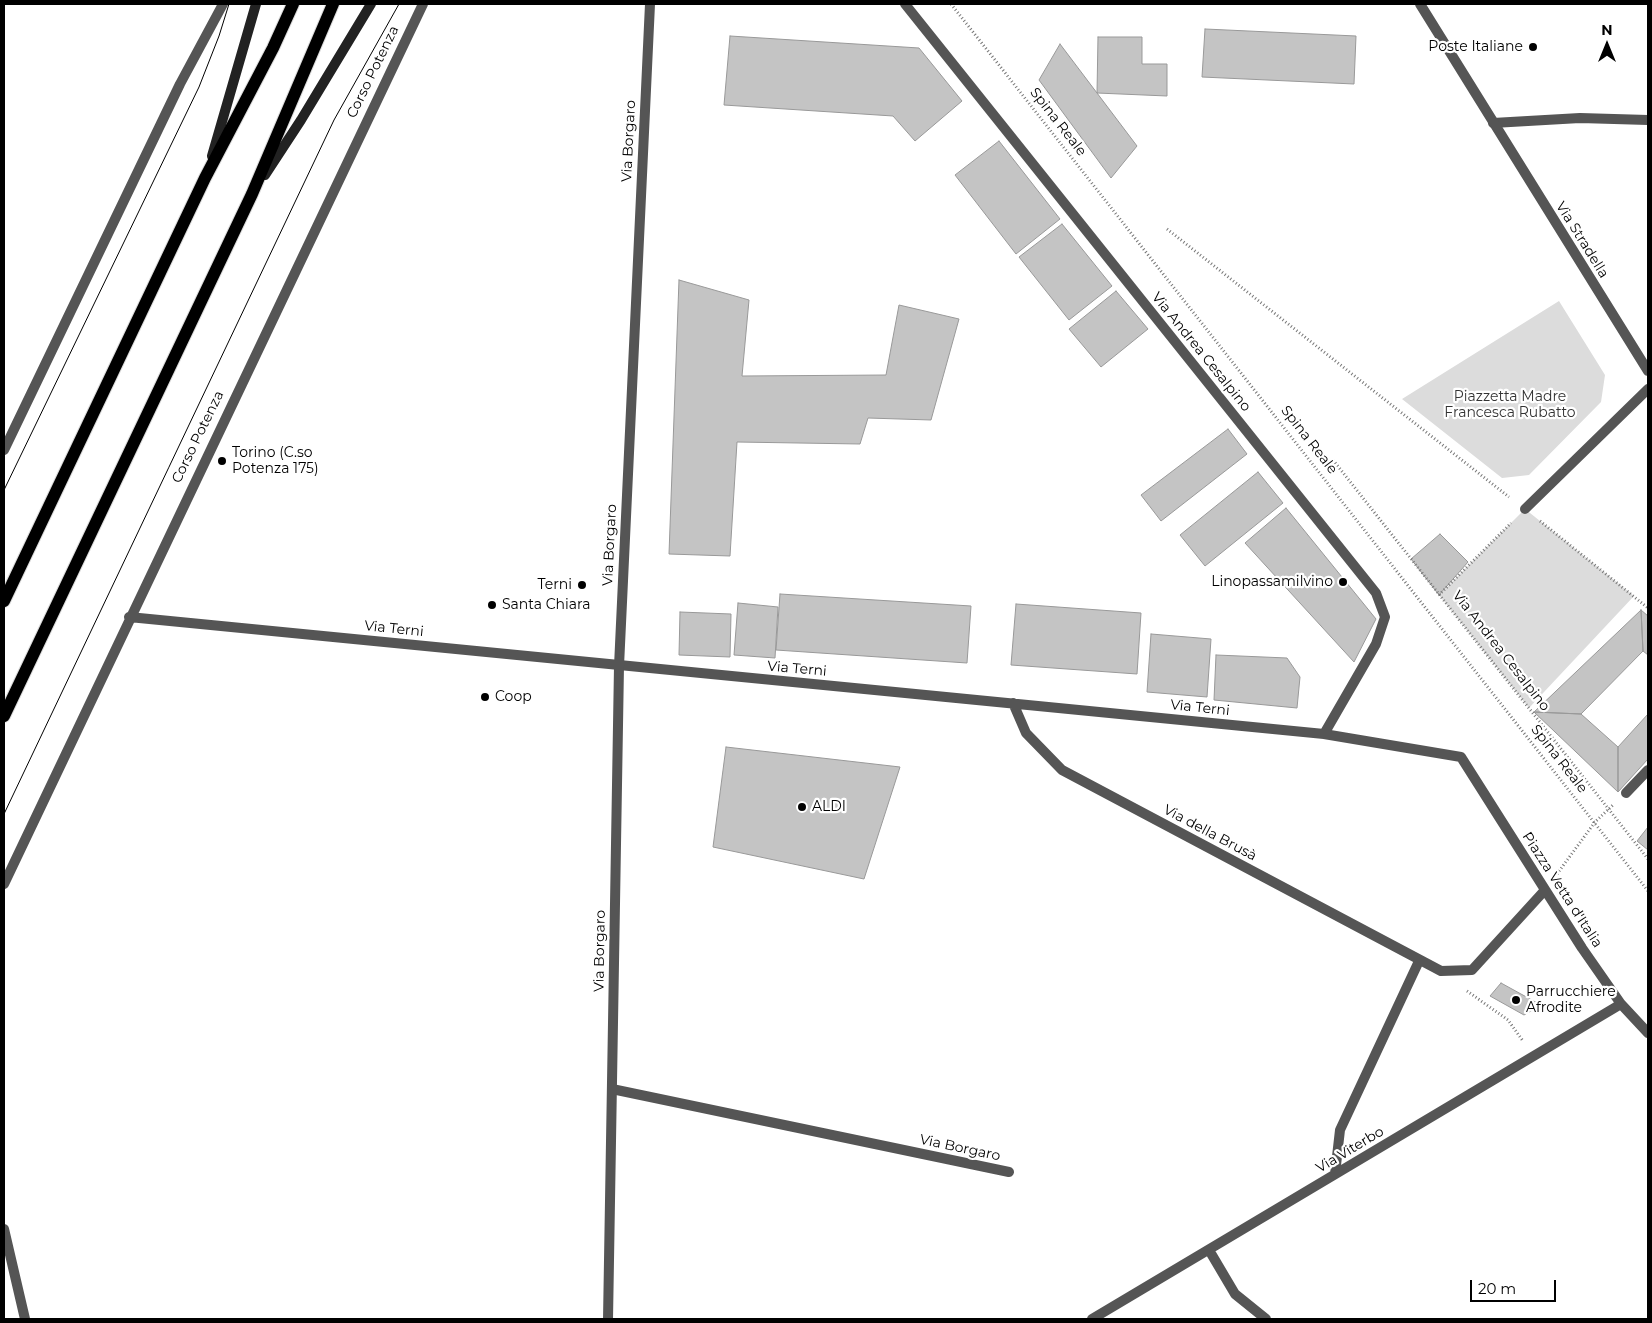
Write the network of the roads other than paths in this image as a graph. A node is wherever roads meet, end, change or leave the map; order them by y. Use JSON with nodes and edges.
{"nodes":[{"id":1,"x":223,"y":4,"type":"edge"},
{"id":2,"x":256,"y":4,"type":"edge"},
{"id":3,"x":293,"y":4,"type":"edge"},
{"id":4,"x":333,"y":4,"type":"edge"},
{"id":5,"x":371,"y":4,"type":"edge"},
{"id":6,"x":423,"y":4,"type":"edge"},
{"id":7,"x":650,"y":4,"type":"edge"},
{"id":8,"x":905,"y":4,"type":"edge"},
{"id":9,"x":1420,"y":4,"type":"edge"},
{"id":10,"x":1648,"y":120,"type":"edge"},
{"id":11,"x":1493,"y":124,"type":"junction"},
{"id":12,"x":205,"y":178,"type":"junction"},
{"id":13,"x":252,"y":194,"type":"junction"},
{"id":14,"x":1648,"y":372,"type":"edge"},
{"id":15,"x":1648,"y":389,"type":"edge"},
{"id":16,"x":4,"y":450,"type":"edge"},
{"id":17,"x":1525,"y":509,"type":"road end"},
{"id":18,"x":4,"y":601,"type":"edge"},
{"id":19,"x":129,"y":617,"type":"junction"},
{"id":20,"x":618,"y":666,"type":"junction"},
{"id":21,"x":1013,"y":703,"type":"junction"},
{"id":22,"x":4,"y":716,"type":"edge"},
{"id":23,"x":1324,"y":734,"type":"junction"},
{"id":24,"x":1461,"y":757,"type":"joint"},
{"id":25,"x":1648,"y":770,"type":"edge"},
{"id":26,"x":1626,"y":793,"type":"road end"},
{"id":27,"x":4,"y":884,"type":"edge"},
{"id":28,"x":1545,"y":890,"type":"junction"},
{"id":29,"x":1419,"y":961,"type":"junction"},
{"id":30,"x":1621,"y":1004,"type":"junction"},
{"id":31,"x":1648,"y":1033,"type":"edge"},
{"id":32,"x":612,"y":1089,"type":"junction"},
{"id":33,"x":1009,"y":1172,"type":"dead end"},
{"id":34,"x":1335,"y":1174,"type":"junction"},
{"id":35,"x":4,"y":1229,"type":"edge"},
{"id":36,"x":1209,"y":1250,"type":"junction"},
{"id":37,"x":24,"y":1319,"type":"edge"},
{"id":38,"x":608,"y":1319,"type":"edge"},
{"id":39,"x":1092,"y":1319,"type":"edge"},
{"id":40,"x":1266,"y":1319,"type":"edge"}],
"edges":[{"from":1,"to":16,"type":"street"},
{"from":2,"to":12,"type":"main road"},
{"from":3,"to":12,"type":"main road"},
{"from":4,"to":13,"type":"main road"},
{"from":5,"to":13,"type":"main road"},
{"from":6,"to":19,"type":"street","name":"Corso Potenza"},
{"from":7,"to":20,"type":"street","name":"Via Borgaro"},
{"from":8,"to":23,"type":"street","name":"Via Andrea Cesalpino"},
{"from":9,"to":11,"type":"street","name":"Via Stradella"},
{"from":10,"to":11,"type":"street"},
{"from":11,"to":14,"type":"street","name":"Via Stradella"},
{"from":12,"to":18,"type":"main road"},
{"from":13,"to":22,"type":"main road"},
{"from":15,"to":17,"type":"street"},
{"from":19,"to":20,"type":"street","name":"Via Terni"},
{"from":19,"to":27,"type":"street","name":"Corso Potenza"},
{"from":20,"to":21,"type":"street","name":"Via Terni"},
{"from":20,"to":32,"type":"street","name":"Via Borgaro"},
{"from":21,"to":23,"type":"street","name":"Via Terni"},
{"from":21,"to":29,"type":"street","name":"Via della Brusà"},
{"from":23,"to":24,"type":"street","name":"Via Terni"},
{"from":24,"to":28,"type":"street","name":"Piazza Vetta d'Italia"},
{"from":25,"to":26,"type":"street"},
{"from":28,"to":29,"type":"street","name":"Via della Brusà"},
{"from":28,"to":30,"type":"street","name":"Piazza Vetta d'Italia"},
{"from":29,"to":34,"type":"street"},
{"from":30,"to":31,"type":"street","name":"Piazza Vetta d'Italia"},
{"from":30,"to":34,"type":"street","name":"Via Viterbo"},
{"from":32,"to":33,"type":"street","name":"Via Borgaro"},
{"from":32,"to":38,"type":"street","name":"Via Borgaro"},
{"from":34,"to":36,"type":"street","name":"Via Viterbo"},
{"from":35,"to":37,"type":"street"},
{"from":36,"to":39,"type":"street","name":"Via Viterbo"},
{"from":36,"to":40,"type":"street"}]}
